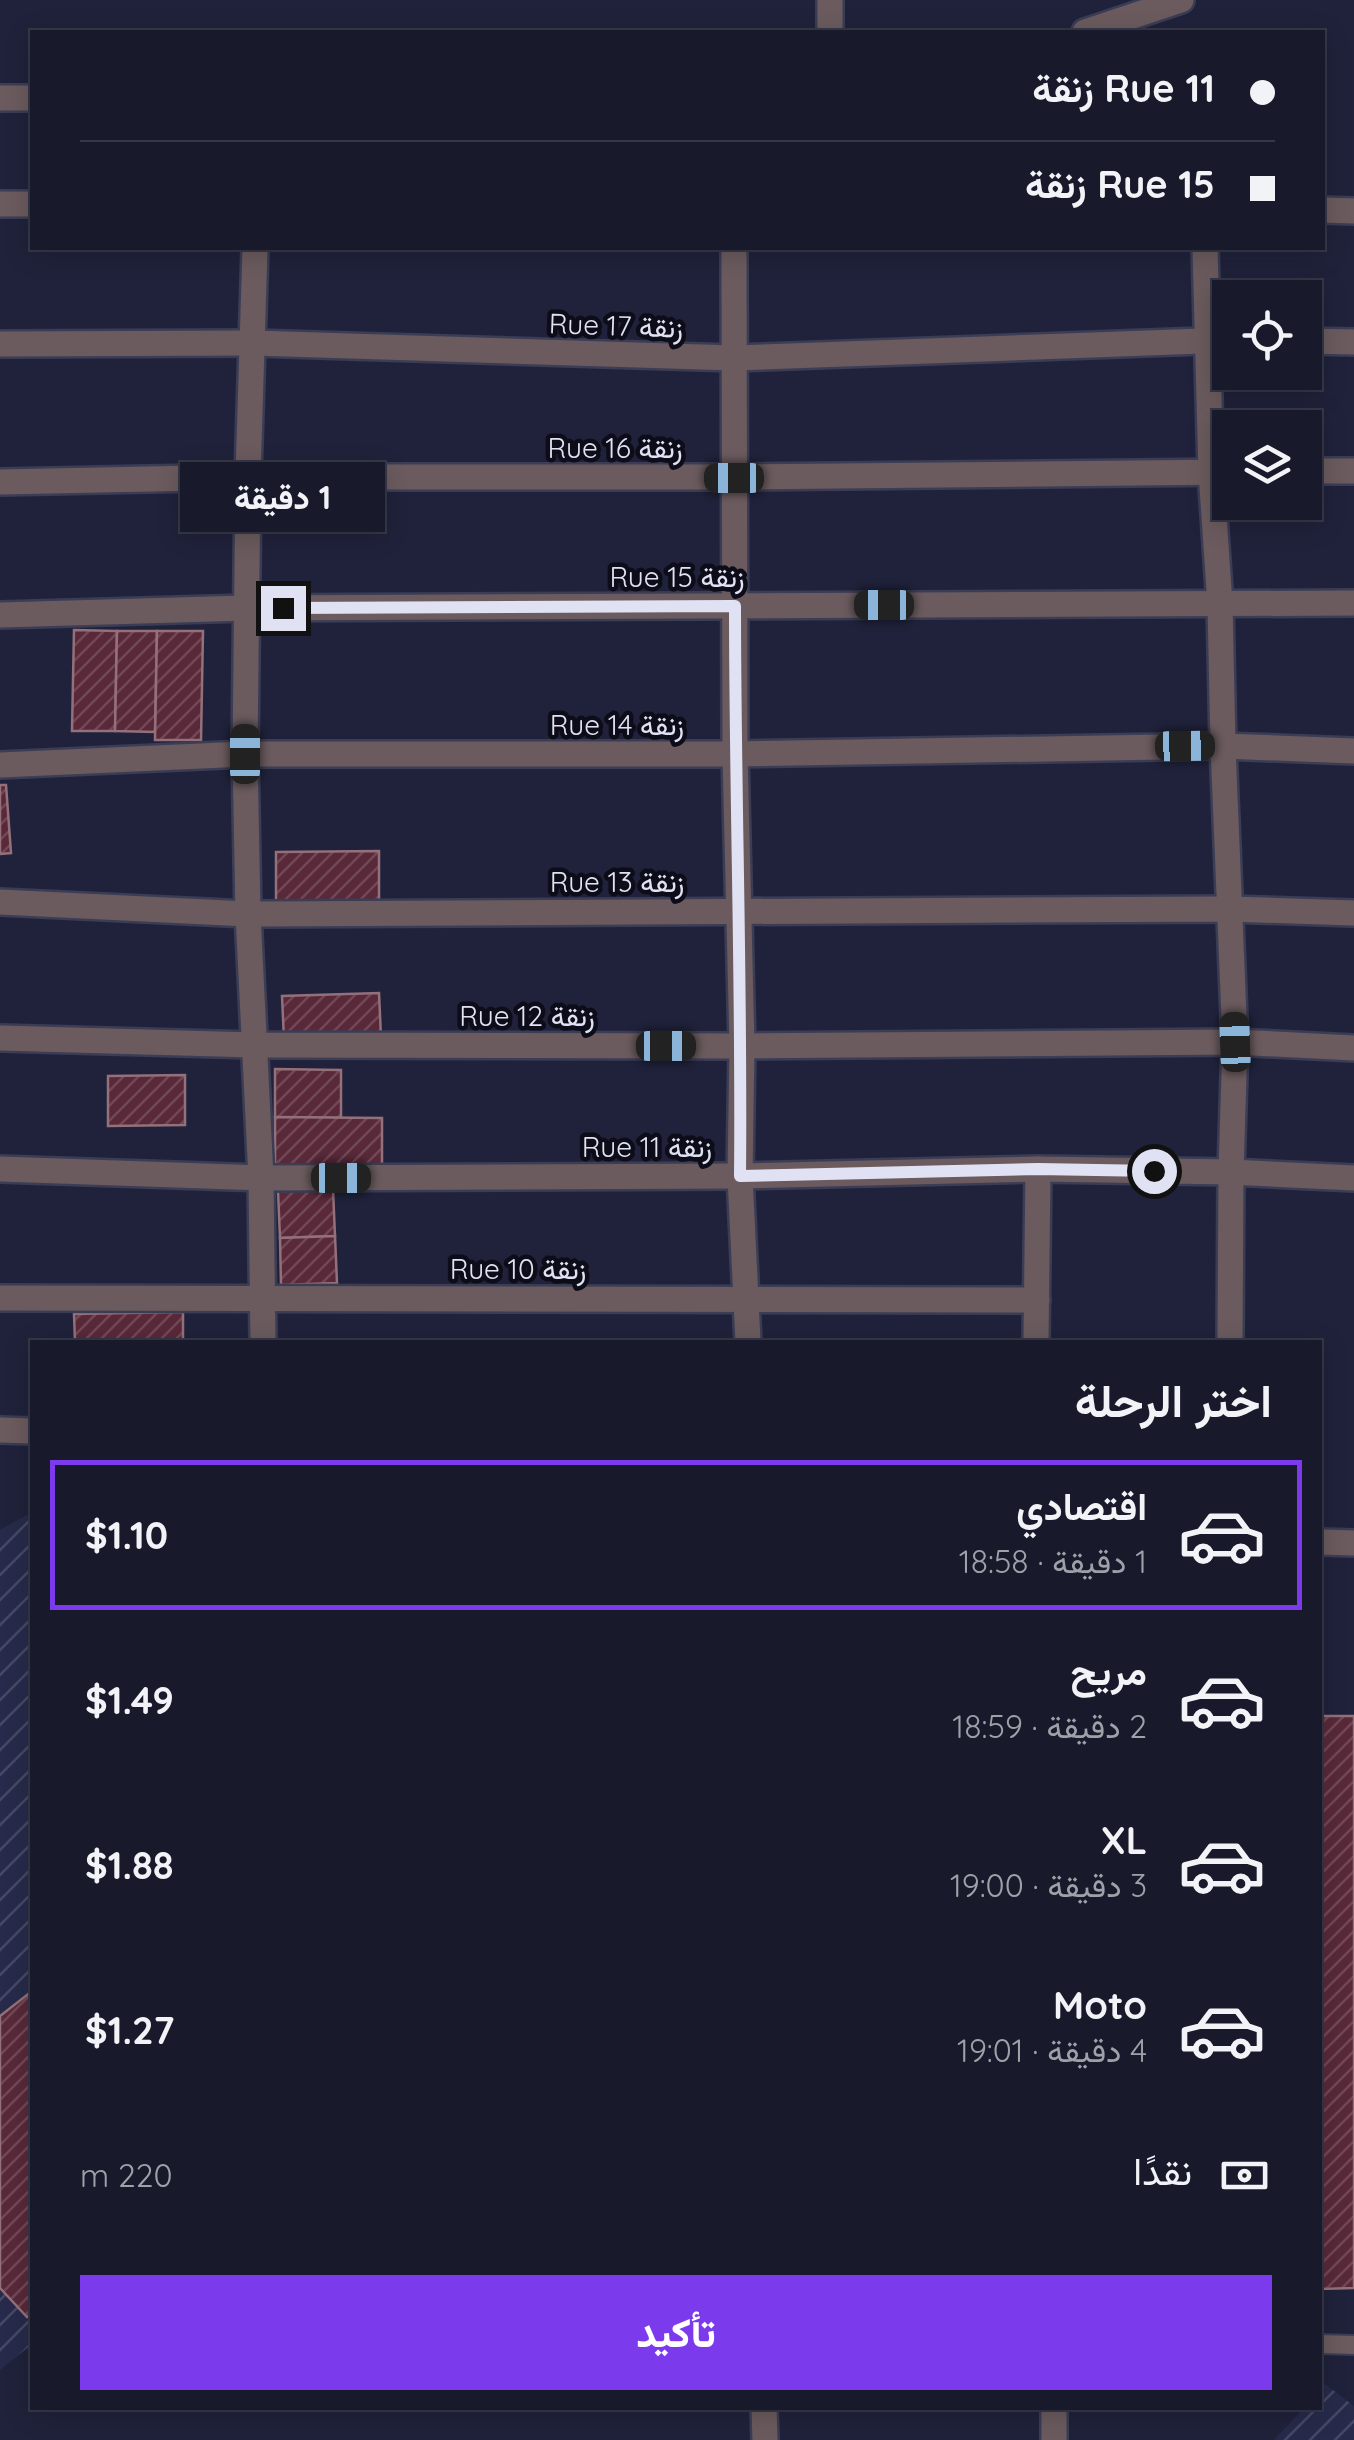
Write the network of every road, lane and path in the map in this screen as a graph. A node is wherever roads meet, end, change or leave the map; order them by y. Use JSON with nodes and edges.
{"nodes":[{"id":1,"x":830,"y":0,"type":"edge"},
{"id":2,"x":1181,"y":0,"type":"edge"},
{"id":3,"x":830,"y":30,"type":"edge"},
{"id":4,"x":1091,"y":30,"type":"edge"},
{"id":5,"x":0,"y":98,"type":"edge"},
{"id":6,"x":30,"y":98,"type":"edge"},
{"id":7,"x":0,"y":204,"type":"edge"},
{"id":8,"x":30,"y":204,"type":"edge"},
{"id":9,"x":1325,"y":210,"type":"edge"},
{"id":10,"x":1354,"y":210,"type":"edge"},
{"id":11,"x":255,"y":250,"type":"edge"},
{"id":12,"x":734,"y":250,"type":"edge"},
{"id":13,"x":1205,"y":250,"type":"edge"},
{"id":14,"x":1212,"y":294,"type":"edge"},
{"id":15,"x":1212,"y":340,"type":"edge"},
{"id":16,"x":1322,"y":341,"type":"edge"},
{"id":17,"x":1354,"y":342,"type":"edge"},
{"id":18,"x":254,"y":343,"type":"junction"},
{"id":19,"x":0,"y":344,"type":"edge"},
{"id":20,"x":734,"y":358,"type":"junction"},
{"id":21,"x":1354,"y":471,"type":"edge"},
{"id":22,"x":1212,"y":472,"type":"edge"},
{"id":23,"x":1322,"y":472,"type":"edge"},
{"id":24,"x":248,"y":477,"type":"junction"},
{"id":25,"x":734,"y":478,"type":"junction"},
{"id":26,"x":0,"y":482,"type":"edge"},
{"id":27,"x":1221,"y":520,"type":"edge"},
{"id":28,"x":1354,"y":603,"type":"edge"},
{"id":29,"x":1220,"y":604,"type":"junction"},
{"id":30,"x":735,"y":606,"type":"junction"},
{"id":31,"x":246,"y":608,"type":"junction"},
{"id":32,"x":0,"y":615,"type":"edge"},
{"id":33,"x":1223,"y":746,"type":"junction"},
{"id":34,"x":1354,"y":751,"type":"edge"},
{"id":35,"x":245,"y":754,"type":"junction"},
{"id":36,"x":735,"y":754,"type":"junction"},
{"id":37,"x":0,"y":766,"type":"edge"},
{"id":38,"x":0,"y":902,"type":"edge"},
{"id":39,"x":1229,"y":909,"type":"junction"},
{"id":40,"x":738,"y":910,"type":"junction"},
{"id":41,"x":1354,"y":913,"type":"edge"},
{"id":42,"x":248,"y":914,"type":"junction"},
{"id":43,"x":0,"y":1038,"type":"edge"},
{"id":44,"x":1235,"y":1042,"type":"junction"},
{"id":45,"x":254,"y":1045,"type":"junction"},
{"id":46,"x":742,"y":1046,"type":"junction"},
{"id":47,"x":1354,"y":1048,"type":"edge"},
{"id":48,"x":0,"y":1169,"type":"edge"},
{"id":49,"x":1038,"y":1169,"type":"junction"},
{"id":50,"x":1231,"y":1172,"type":"junction"},
{"id":51,"x":740,"y":1176,"type":"junction"},
{"id":52,"x":261,"y":1178,"type":"junction"},
{"id":53,"x":1354,"y":1178,"type":"edge"},
{"id":54,"x":0,"y":1298,"type":"edge"},
{"id":55,"x":262,"y":1298,"type":"junction"},
{"id":56,"x":747,"y":1298,"type":"junction"},
{"id":57,"x":1036,"y":1300,"type":"junction"},
{"id":58,"x":263,"y":1340,"type":"edge"},
{"id":59,"x":748,"y":1340,"type":"edge"},
{"id":60,"x":1036,"y":1340,"type":"edge"},
{"id":61,"x":1230,"y":1340,"type":"edge"},
{"id":62,"x":0,"y":1430,"type":"edge"},
{"id":63,"x":30,"y":1431,"type":"edge"},
{"id":64,"x":1322,"y":1542,"type":"edge"},
{"id":65,"x":1354,"y":1542,"type":"edge"},
{"id":66,"x":1322,"y":2344,"type":"edge"},
{"id":67,"x":1354,"y":2345,"type":"edge"},
{"id":68,"x":764,"y":2410,"type":"edge"},
{"id":69,"x":1054,"y":2410,"type":"edge"},
{"id":70,"x":765,"y":2440,"type":"edge"},
{"id":71,"x":1054,"y":2440,"type":"edge"}],
"edges":[{"from":1,"to":3,"type":"street"},
{"from":2,"to":4,"type":"street"},
{"from":5,"to":6,"type":"street"},
{"from":7,"to":8,"type":"street"},
{"from":9,"to":10,"type":"street"},
{"from":11,"to":18,"type":"street"},
{"from":12,"to":20,"type":"street"},
{"from":13,"to":14,"type":"street"},
{"from":15,"to":20,"type":"street","name":"Rue 17 زنقة"},
{"from":16,"to":17,"type":"street"},
{"from":18,"to":19,"type":"street","name":"Rue 17 زنقة"},
{"from":18,"to":20,"type":"street","name":"Rue 17 زنقة"},
{"from":18,"to":24,"type":"street"},
{"from":20,"to":25,"type":"street"},
{"from":21,"to":23,"type":"street"},
{"from":22,"to":25,"type":"street","name":"Rue 16 زنقة"},
{"from":24,"to":25,"type":"street","name":"Rue 16 زنقة"},
{"from":24,"to":26,"type":"street","name":"Rue 16 زنقة"},
{"from":24,"to":31,"type":"street"},
{"from":25,"to":30,"type":"street"},
{"from":27,"to":29,"type":"street"},
{"from":28,"to":29,"type":"street","name":"Rue 15 زنقة"},
{"from":29,"to":30,"type":"street","name":"Rue 15 زنقة"},
{"from":29,"to":33,"type":"street"},
{"from":30,"to":31,"type":"street","name":"Rue 15 زنقة"},
{"from":30,"to":36,"type":"street"},
{"from":31,"to":32,"type":"street","name":"Rue 15 زنقة"},
{"from":31,"to":35,"type":"street"},
{"from":33,"to":34,"type":"street","name":"Rue 14 زنقة"},
{"from":33,"to":36,"type":"street","name":"Rue 14 زنقة"},
{"from":33,"to":39,"type":"street"},
{"from":35,"to":36,"type":"street","name":"Rue 14 زنقة"},
{"from":35,"to":37,"type":"street","name":"Rue 14 زنقة"},
{"from":35,"to":42,"type":"street"},
{"from":36,"to":40,"type":"street"},
{"from":38,"to":42,"type":"street","name":"Rue 13 زنقة"},
{"from":39,"to":40,"type":"street","name":"Rue 13 زنقة"},
{"from":39,"to":41,"type":"street","name":"Rue 13 زنقة"},
{"from":39,"to":44,"type":"street"},
{"from":40,"to":42,"type":"street","name":"Rue 13 زنقة"},
{"from":40,"to":46,"type":"street"},
{"from":42,"to":45,"type":"street"},
{"from":43,"to":45,"type":"street","name":"Rue 12 زنقة"},
{"from":44,"to":46,"type":"street","name":"Rue 12 زنقة"},
{"from":44,"to":47,"type":"street","name":"Rue 12 زنقة"},
{"from":44,"to":50,"type":"street"},
{"from":45,"to":46,"type":"street","name":"Rue 12 زنقة"},
{"from":45,"to":52,"type":"street"},
{"from":46,"to":51,"type":"street"},
{"from":48,"to":52,"type":"street","name":"Rue 11 زنقة"},
{"from":49,"to":50,"type":"street","name":"Rue 11 زنقة"},
{"from":49,"to":51,"type":"street","name":"Rue 11 زنقة"},
{"from":49,"to":57,"type":"street"},
{"from":50,"to":53,"type":"street","name":"Rue 11 زنقة"},
{"from":50,"to":61,"type":"street"},
{"from":51,"to":52,"type":"street","name":"Rue 11 زنقة"},
{"from":51,"to":56,"type":"street"},
{"from":52,"to":55,"type":"street"},
{"from":54,"to":55,"type":"street","name":"Rue 10 زنقة"},
{"from":55,"to":56,"type":"street","name":"Rue 10 زنقة"},
{"from":55,"to":58,"type":"street"},
{"from":56,"to":57,"type":"street","name":"Rue 10 زنقة"},
{"from":56,"to":59,"type":"street"},
{"from":57,"to":60,"type":"street"},
{"from":62,"to":63,"type":"street"},
{"from":64,"to":65,"type":"street"},
{"from":66,"to":67,"type":"lane"},
{"from":68,"to":70,"type":"street"},
{"from":69,"to":71,"type":"street"}]}
